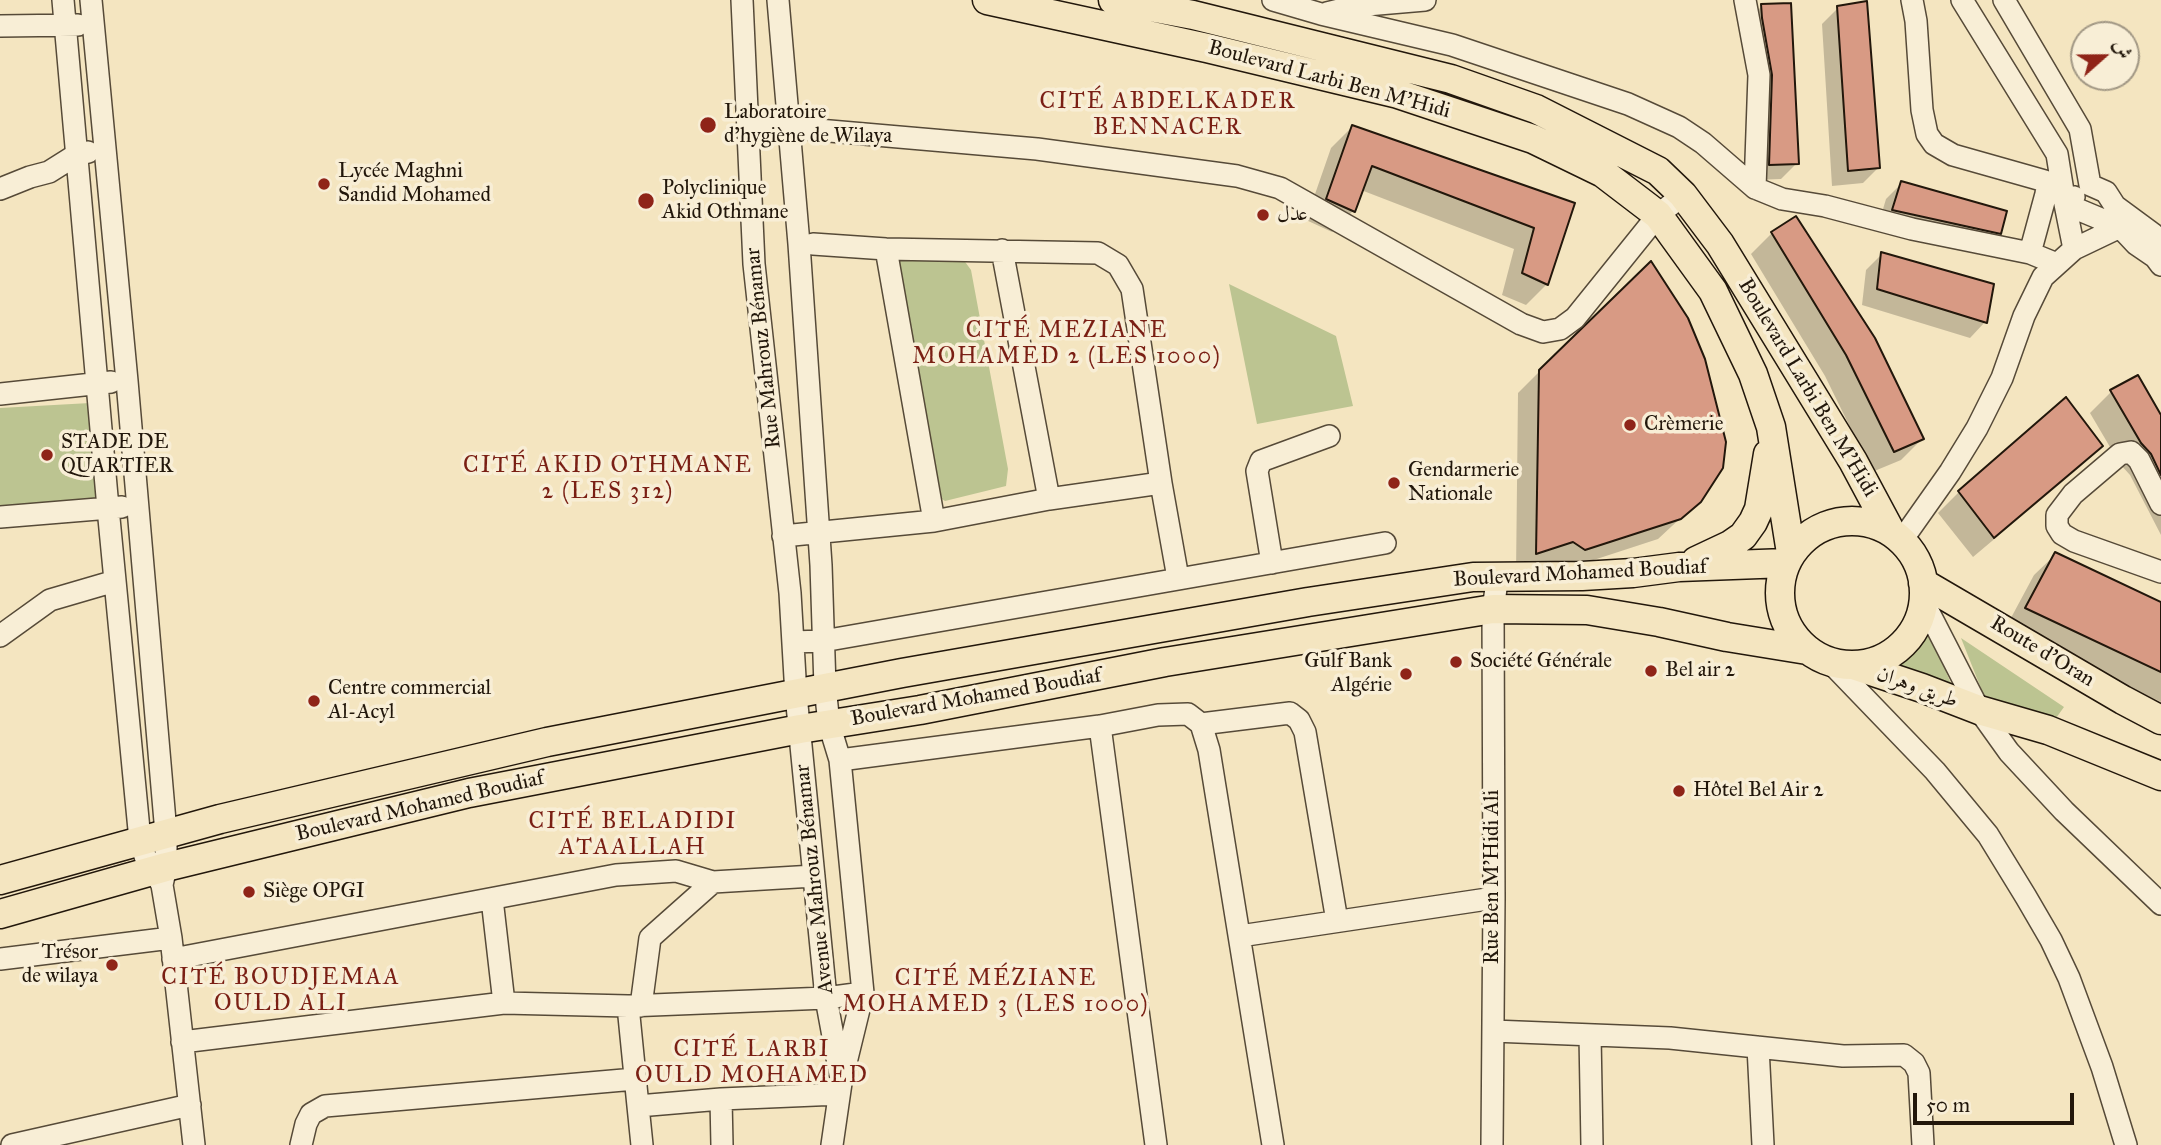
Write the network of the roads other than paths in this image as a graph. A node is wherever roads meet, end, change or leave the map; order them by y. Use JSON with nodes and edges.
{"nodes":[{"id":1,"x":63,"y":0,"type":"edge"},
{"id":2,"x":91,"y":0,"type":"edge"},
{"id":3,"x":741,"y":0,"type":"edge"},
{"id":4,"x":778,"y":0,"type":"edge"},
{"id":5,"x":987,"y":0,"type":"edge"},
{"id":6,"x":1113,"y":0,"type":"edge"},
{"id":7,"x":1273,"y":0,"type":"edge"},
{"id":8,"x":1425,"y":0,"type":"edge"},
{"id":9,"x":1745,"y":0,"type":"edge"},
{"id":10,"x":1912,"y":0,"type":"edge"},
{"id":11,"x":1962,"y":0,"type":"edge"},
{"id":12,"x":2004,"y":0,"type":"edge"},
{"id":13,"x":1321,"y":14,"type":"junction"},
{"id":14,"x":93,"y":24,"type":"junction"},
{"id":15,"x":65,"y":25,"type":"junction"},
{"id":16,"x":0,"y":26,"type":"edge"},
{"id":17,"x":749,"y":124,"type":"junction"},
{"id":18,"x":789,"y":126,"type":"junction"},
{"id":19,"x":104,"y":152,"type":"junction"},
{"id":20,"x":76,"y":155,"type":"junction"},
{"id":21,"x":49,"y":172,"type":"junction"},
{"id":22,"x":108,"y":184,"type":"junction"},
{"id":23,"x":2090,"y":185,"type":"junction"},
{"id":24,"x":79,"y":186,"type":"junction"},
{"id":25,"x":1755,"y":188,"type":"junction"},
{"id":26,"x":0,"y":189,"type":"edge"},
{"id":27,"x":1683,"y":195,"type":"junction"},
{"id":28,"x":2065,"y":204,"type":"junction"},
{"id":29,"x":1658,"y":215,"type":"junction"},
{"id":30,"x":2118,"y":216,"type":"junction"},
{"id":31,"x":813,"y":244,"type":"dead end"},
{"id":32,"x":886,"y":249,"type":"junction"},
{"id":33,"x":2074,"y":249,"type":"junction"},
{"id":34,"x":1002,"y":250,"type":"junction"},
{"id":35,"x":2030,"y":253,"type":"junction"},
{"id":36,"x":2158,"y":261,"type":"edge"},
{"id":37,"x":2057,"y":264,"type":"junction"},
{"id":38,"x":127,"y":381,"type":"junction"},
{"id":39,"x":98,"y":383,"type":"junction"},
{"id":40,"x":0,"y":394,"type":"edge"},
{"id":41,"x":1771,"y":426,"type":"junction"},
{"id":42,"x":1329,"y":436,"type":"dead end"},
{"id":43,"x":1161,"y":483,"type":"junction"},
{"id":44,"x":1049,"y":499,"type":"junction"},
{"id":45,"x":2161,"y":504,"type":"edge"},
{"id":46,"x":138,"y":505,"type":"junction"},
{"id":47,"x":108,"y":508,"type":"junction"},
{"id":48,"x":0,"y":517,"type":"edge"},
{"id":49,"x":934,"y":520,"type":"junction"},
{"id":50,"x":817,"y":532,"type":"junction"},
{"id":51,"x":783,"y":536,"type":"junction"},
{"id":52,"x":1897,"y":536,"type":"junction"},
{"id":53,"x":1385,"y":543,"type":"dead end"},
{"id":54,"x":1789,"y":558,"type":"junction"},
{"id":55,"x":1272,"y":563,"type":"junction"},
{"id":56,"x":1679,"y":567,"type":"junction"},
{"id":57,"x":2161,"y":572,"type":"edge"},
{"id":58,"x":1497,"y":575,"type":"junction"},
{"id":59,"x":1178,"y":578,"type":"junction"},
{"id":60,"x":115,"y":581,"type":"junction"},
{"id":61,"x":1923,"y":592,"type":"junction"},
{"id":62,"x":1493,"y":609,"type":"junction"},
{"id":63,"x":0,"y":636,"type":"edge"},
{"id":64,"x":823,"y":641,"type":"junction"},
{"id":65,"x":793,"y":642,"type":"junction"},
{"id":66,"x":1831,"y":659,"type":"junction"},
{"id":67,"x":825,"y":687,"type":"junction"},
{"id":68,"x":796,"y":695,"type":"junction"},
{"id":69,"x":1979,"y":710,"type":"junction"},
{"id":70,"x":2161,"y":720,"type":"edge"},
{"id":71,"x":829,"y":724,"type":"junction"},
{"id":72,"x":1201,"y":724,"type":"junction"},
{"id":73,"x":1100,"y":726,"type":"junction"},
{"id":74,"x":800,"y":729,"type":"junction"},
{"id":75,"x":840,"y":760,"type":"junction"},
{"id":76,"x":2161,"y":776,"type":"edge"},
{"id":77,"x":162,"y":787,"type":"junction"},
{"id":78,"x":135,"y":791,"type":"junction"},
{"id":79,"x":153,"y":836,"type":"junction"},
{"id":80,"x":160,"y":874,"type":"junction"},
{"id":81,"x":814,"y":876,"type":"junction"},
{"id":82,"x":0,"y":880,"type":"edge"},
{"id":83,"x":713,"y":882,"type":"junction"},
{"id":84,"x":1494,"y":898,"type":"junction"},
{"id":85,"x":492,"y":899,"type":"junction"},
{"id":86,"x":2161,"y":904,"type":"edge"},
{"id":87,"x":0,"y":914,"type":"edge"},
{"id":88,"x":1337,"y":921,"type":"junction"},
{"id":89,"x":1240,"y":936,"type":"junction"},
{"id":90,"x":172,"y":949,"type":"junction"},
{"id":91,"x":0,"y":959,"type":"edge"},
{"id":92,"x":863,"y":993,"type":"junction"},
{"id":93,"x":826,"y":998,"type":"junction"},
{"id":94,"x":504,"y":1003,"type":"junction"},
{"id":95,"x":635,"y":1006,"type":"junction"},
{"id":96,"x":1493,"y":1031,"type":"junction"},
{"id":97,"x":1590,"y":1035,"type":"junction"},
{"id":98,"x":182,"y":1042,"type":"junction"},
{"id":99,"x":1758,"y":1047,"type":"junction"},
{"id":100,"x":635,"y":1079,"type":"junction"},
{"id":101,"x":840,"y":1089,"type":"junction"},
{"id":102,"x":721,"y":1099,"type":"junction"},
{"id":103,"x":190,"y":1105,"type":"junction"},
{"id":104,"x":638,"y":1106,"type":"junction"},
{"id":105,"x":12,"y":1145,"type":"edge"},
{"id":106,"x":194,"y":1145,"type":"edge"},
{"id":107,"x":301,"y":1145,"type":"edge"},
{"id":108,"x":642,"y":1145,"type":"edge"},
{"id":109,"x":722,"y":1145,"type":"edge"},
{"id":110,"x":832,"y":1145,"type":"edge"},
{"id":111,"x":1156,"y":1145,"type":"edge"},
{"id":112,"x":1273,"y":1145,"type":"edge"},
{"id":113,"x":1492,"y":1145,"type":"edge"},
{"id":114,"x":1592,"y":1145,"type":"edge"},
{"id":115,"x":1763,"y":1145,"type":"edge"},
{"id":116,"x":1923,"y":1145,"type":"edge"},
{"id":117,"x":2126,"y":1145,"type":"edge"}],
"edges":[{"from":1,"to":15,"type":"street"},
{"from":2,"to":14,"type":"street"},
{"from":3,"to":17,"type":"street","name":"Rue Mahrouz Bénamar"},
{"from":4,"to":18,"type":"street","name":"Rue Mahrouz Bénamar"},
{"from":5,"to":29,"type":"main road","name":"Boulevard Larbi Ben M'Hidi"},
{"from":6,"to":27,"type":"main road","name":"Boulevard Larbi Ben M'Hidi"},
{"from":7,"to":13,"type":"street"},
{"from":8,"to":13,"type":"street"},
{"from":9,"to":25,"type":"street"},
{"from":10,"to":35,"type":"street"},
{"from":11,"to":28,"type":"street"},
{"from":12,"to":23,"type":"street"},
{"from":13,"to":25,"type":"street"},
{"from":14,"to":15,"type":"street"},
{"from":14,"to":19,"type":"street"},
{"from":15,"to":16,"type":"street"},
{"from":15,"to":20,"type":"street"},
{"from":17,"to":18,"type":"street"},
{"from":17,"to":51,"type":"street","name":"Rue Mahrouz Bénamar"},
{"from":18,"to":29,"type":"street"},
{"from":18,"to":50,"type":"street","name":"Rue Mahrouz Bénamar"},
{"from":19,"to":20,"type":"street"},
{"from":19,"to":22,"type":"street"},
{"from":20,"to":21,"type":"street"},
{"from":20,"to":24,"type":"street"},
{"from":21,"to":24,"type":"street"},
{"from":21,"to":26,"type":"street"},
{"from":22,"to":24,"type":"street"},
{"from":22,"to":38,"type":"street"},
{"from":23,"to":28,"type":"street"},
{"from":23,"to":30,"type":"street"},
{"from":24,"to":39,"type":"street"},
{"from":25,"to":35,"type":"street"},
{"from":27,"to":29,"type":"street"},
{"from":27,"to":52,"type":"main road","name":"Boulevard Larbi Ben M'Hidi"},
{"from":28,"to":30,"type":"street"},
{"from":28,"to":33,"type":"street"},
{"from":29,"to":41,"type":"main road","name":"Boulevard Larbi Ben M'Hidi"},
{"from":30,"to":33,"type":"street"},
{"from":30,"to":36,"type":"street"},
{"from":31,"to":32,"type":"street"},
{"from":32,"to":34,"type":"street"},
{"from":32,"to":49,"type":"street"},
{"from":33,"to":37,"type":"street"},
{"from":34,"to":43,"type":"street"},
{"from":34,"to":44,"type":"street"},
{"from":35,"to":37,"type":"street"},
{"from":37,"to":52,"type":"street"},
{"from":38,"to":39,"type":"street"},
{"from":38,"to":46,"type":"street"},
{"from":39,"to":40,"type":"street"},
{"from":39,"to":47,"type":"street"},
{"from":41,"to":54,"type":"main road","name":"Boulevard Larbi Ben M'Hidi"},
{"from":41,"to":56,"type":"main road"},
{"from":42,"to":55,"type":"street"},
{"from":43,"to":44,"type":"street"},
{"from":43,"to":59,"type":"street"},
{"from":44,"to":49,"type":"street"},
{"from":45,"to":57,"type":"street"},
{"from":46,"to":47,"type":"street"},
{"from":46,"to":77,"type":"street"},
{"from":47,"to":48,"type":"street"},
{"from":47,"to":60,"type":"street"},
{"from":49,"to":50,"type":"street"},
{"from":50,"to":51,"type":"street"},
{"from":50,"to":64,"type":"street","name":"Rue Mahrouz Bénamar"},
{"from":51,"to":65,"type":"street","name":"Rue Mahrouz Bénamar"},
{"from":52,"to":54,"type":"main road"},
{"from":52,"to":61,"type":"main road"},
{"from":53,"to":55,"type":"street"},
{"from":54,"to":56,"type":"main road","name":"Boulevard Mohamed Boudiaf"},
{"from":54,"to":66,"type":"main road"},
{"from":55,"to":59,"type":"street"},
{"from":56,"to":58,"type":"main road","name":"Boulevard Mohamed Boudiaf"},
{"from":58,"to":62,"type":"street","name":"Rue Ben M'Hidi Ali"},
{"from":58,"to":67,"type":"main road","name":"Boulevard Mohamed Boudiaf"},
{"from":59,"to":64,"type":"street"},
{"from":60,"to":63,"type":"street"},
{"from":60,"to":78,"type":"street"},
{"from":61,"to":66,"type":"main road"},
{"from":61,"to":69,"type":"street"},
{"from":61,"to":70,"type":"main road","name":"Route d'Oran"},
{"from":62,"to":66,"type":"main road","name":"Boulevard Mohamed Boudiaf"},
{"from":62,"to":71,"type":"main road","name":"Boulevard Mohamed Boudiaf"},
{"from":62,"to":84,"type":"street","name":"Rue Ben M'Hidi Ali"},
{"from":64,"to":65,"type":"street"},
{"from":64,"to":67,"type":"street","name":"Rue Mahrouz Bénamar"},
{"from":65,"to":68,"type":"street","name":"Rue Mahrouz Bénamar"},
{"from":66,"to":69,"type":"main road","name":"طريق وهران"},
{"from":66,"to":117,"type":"street"},
{"from":67,"to":68,"type":"main road","name":"Boulevard Mohamed Boudiaf"},
{"from":67,"to":71,"type":"street","name":"Avenue Mahrouz Bénamar"},
{"from":68,"to":74,"type":"street","name":"Avenue Mahrouz Bénamar"},
{"from":68,"to":79,"type":"main road","name":"Boulevard Mohamed Boudiaf"},
{"from":69,"to":76,"type":"main road"},
{"from":69,"to":86,"type":"street"},
{"from":71,"to":74,"type":"main road","name":"Boulevard Mohamed Boudiaf"},
{"from":71,"to":75,"type":"street","name":"Avenue Mahrouz Bénamar"},
{"from":72,"to":73,"type":"street"},
{"from":72,"to":88,"type":"street"},
{"from":72,"to":89,"type":"street"},
{"from":73,"to":75,"type":"street"},
{"from":73,"to":111,"type":"street"},
{"from":74,"to":80,"type":"main road","name":"Boulevard Mohamed Boudiaf"},
{"from":74,"to":81,"type":"street","name":"Avenue Mahrouz Bénamar"},
{"from":75,"to":92,"type":"street","name":"Avenue Mahrouz Bénamar"},
{"from":77,"to":78,"type":"street"},
{"from":77,"to":79,"type":"street"},
{"from":78,"to":79,"type":"street"},
{"from":79,"to":80,"type":"street"},
{"from":79,"to":82,"type":"main road","name":"Boulevard Mohamed Boudiaf"},
{"from":80,"to":87,"type":"main road","name":"Boulevard Mohamed Boudiaf"},
{"from":80,"to":90,"type":"street"},
{"from":81,"to":83,"type":"street"},
{"from":81,"to":93,"type":"street","name":"Avenue Mahrouz Bénamar"},
{"from":83,"to":85,"type":"street"},
{"from":83,"to":95,"type":"street"},
{"from":84,"to":88,"type":"street"},
{"from":84,"to":96,"type":"street","name":"Rue Ben M'Hidi Ali"},
{"from":85,"to":90,"type":"street"},
{"from":85,"to":94,"type":"street"},
{"from":88,"to":89,"type":"street"},
{"from":89,"to":112,"type":"street"},
{"from":90,"to":91,"type":"street"},
{"from":90,"to":98,"type":"street"},
{"from":92,"to":93,"type":"street"},
{"from":92,"to":101,"type":"street","name":"Avenue Mahrouz Bénamar"},
{"from":93,"to":95,"type":"street"},
{"from":93,"to":101,"type":"street","name":"Avenue Mahrouz Bénamar"},
{"from":94,"to":95,"type":"street"},
{"from":94,"to":98,"type":"street"},
{"from":95,"to":100,"type":"street"},
{"from":96,"to":97,"type":"street"},
{"from":96,"to":113,"type":"street","name":"Rue Ben M'Hidi Ali"},
{"from":97,"to":99,"type":"street"},
{"from":97,"to":114,"type":"street"},
{"from":98,"to":103,"type":"street"},
{"from":99,"to":115,"type":"street"},
{"from":99,"to":116,"type":"street"},
{"from":100,"to":104,"type":"street"},
{"from":100,"to":107,"type":"street"},
{"from":101,"to":102,"type":"street"},
{"from":101,"to":110,"type":"street"},
{"from":102,"to":104,"type":"street"},
{"from":102,"to":109,"type":"street"},
{"from":103,"to":105,"type":"street"},
{"from":103,"to":106,"type":"street"},
{"from":104,"to":108,"type":"street"}]}
